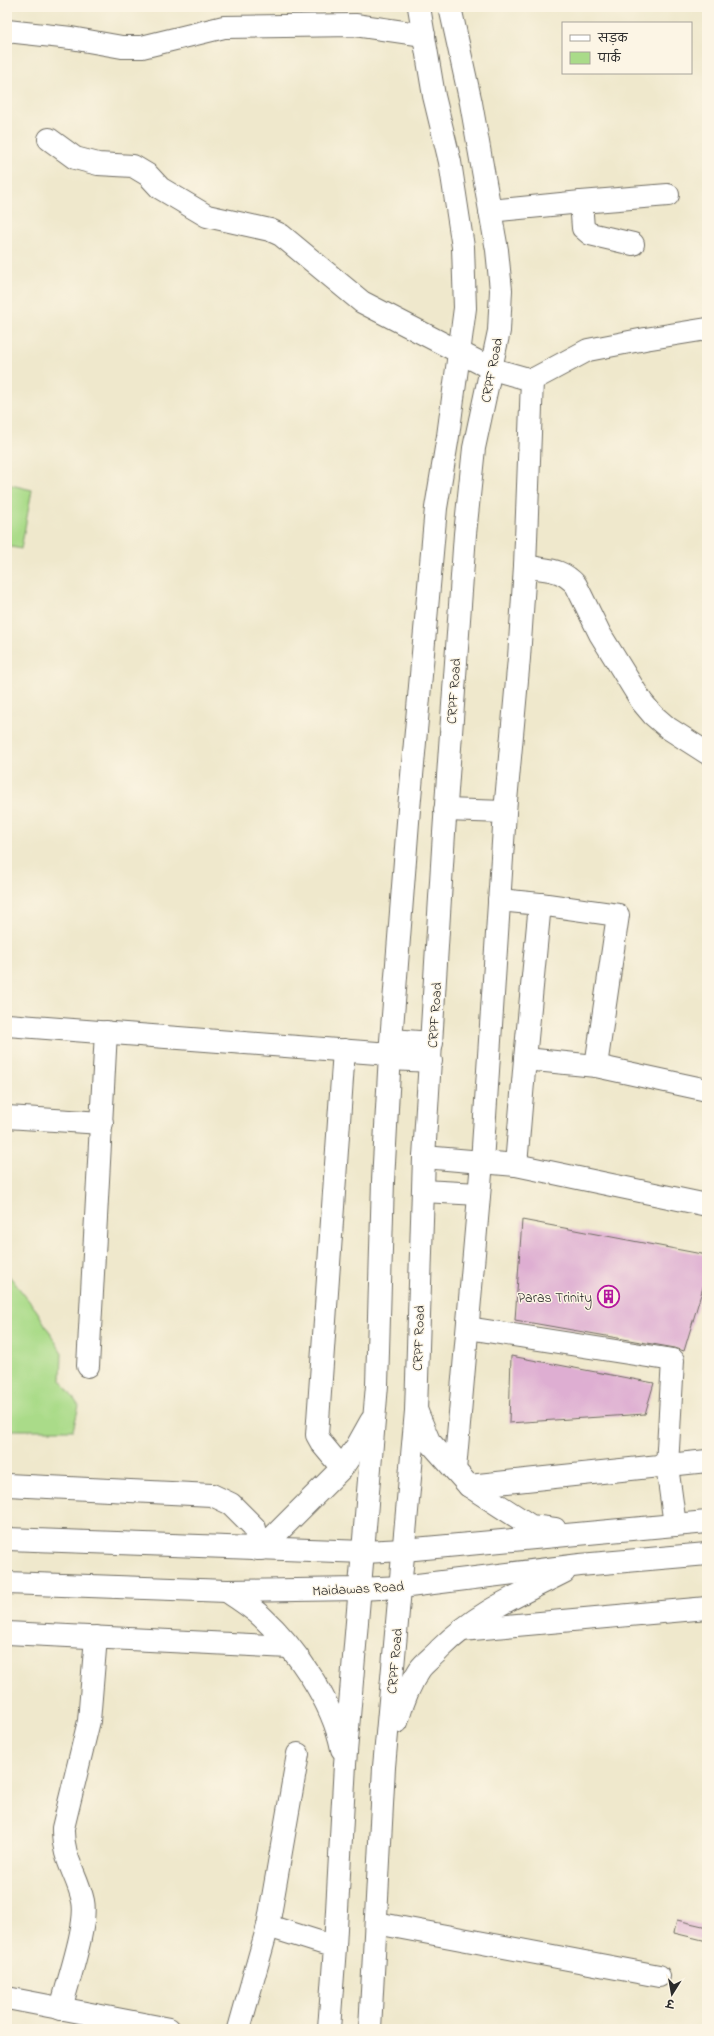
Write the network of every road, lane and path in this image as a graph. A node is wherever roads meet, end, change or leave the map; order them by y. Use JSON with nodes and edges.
{"nodes":[{"id":1,"x":418,"y":7,"type":"edge"},
{"id":2,"x":450,"y":7,"type":"edge"},
{"id":3,"x":7,"y":31,"type":"edge"},
{"id":4,"x":424,"y":35,"type":"junction"},
{"id":5,"x":48,"y":139,"type":"dead end"},
{"id":6,"x":668,"y":195,"type":"dead end"},
{"id":7,"x":581,"y":202,"type":"junction"},
{"id":8,"x":490,"y":211,"type":"junction"},
{"id":9,"x":632,"y":244,"type":"dead end"},
{"id":10,"x":707,"y":329,"type":"edge"},
{"id":11,"x":458,"y":351,"type":"junction"},
{"id":12,"x":492,"y":369,"type":"junction"},
{"id":13,"x":532,"y":380,"type":"junction"},
{"id":14,"x":525,"y":566,"type":"junction"},
{"id":15,"x":707,"y":752,"type":"edge"},
{"id":16,"x":445,"y":810,"type":"junction"},
{"id":17,"x":505,"y":812,"type":"junction"},
{"id":18,"x":499,"y":900,"type":"junction"},
{"id":19,"x":540,"y":904,"type":"junction"},
{"id":20,"x":7,"y":1025,"type":"edge"},
{"id":21,"x":106,"y":1032,"type":"junction"},
{"id":22,"x":344,"y":1050,"type":"junction"},
{"id":23,"x":391,"y":1051,"type":"junction"},
{"id":24,"x":431,"y":1052,"type":"junction"},
{"id":25,"x":524,"y":1059,"type":"junction"},
{"id":26,"x":596,"y":1066,"type":"junction"},
{"id":27,"x":707,"y":1090,"type":"edge"},
{"id":28,"x":7,"y":1117,"type":"edge"},
{"id":29,"x":102,"y":1122,"type":"junction"},
{"id":30,"x":424,"y":1157,"type":"junction"},
{"id":31,"x":482,"y":1162,"type":"junction"},
{"id":32,"x":516,"y":1165,"type":"junction"},
{"id":33,"x":423,"y":1191,"type":"junction"},
{"id":34,"x":479,"y":1194,"type":"junction"},
{"id":35,"x":707,"y":1205,"type":"edge"},
{"id":36,"x":468,"y":1328,"type":"junction"},
{"id":37,"x":88,"y":1366,"type":"dead end"},
{"id":38,"x":416,"y":1411,"type":"junction"},
{"id":39,"x":374,"y":1415,"type":"junction"},
{"id":40,"x":707,"y":1461,"type":"edge"},
{"id":41,"x":667,"y":1466,"type":"junction"},
{"id":42,"x":342,"y":1468,"type":"junction"},
{"id":43,"x":462,"y":1478,"type":"junction"},
{"id":44,"x":7,"y":1485,"type":"edge"},
{"id":45,"x":707,"y":1522,"type":"edge"},
{"id":46,"x":675,"y":1525,"type":"junction"},
{"id":47,"x":582,"y":1533,"type":"junction"},
{"id":48,"x":7,"y":1539,"type":"edge"},
{"id":49,"x":259,"y":1549,"type":"junction"},
{"id":50,"x":404,"y":1550,"type":"junction"},
{"id":51,"x":364,"y":1552,"type":"junction"},
{"id":52,"x":707,"y":1554,"type":"edge"},
{"id":53,"x":580,"y":1565,"type":"junction"},
{"id":54,"x":7,"y":1583,"type":"edge"},
{"id":55,"x":401,"y":1587,"type":"junction"},
{"id":56,"x":359,"y":1590,"type":"junction"},
{"id":57,"x":226,"y":1591,"type":"junction"},
{"id":58,"x":707,"y":1608,"type":"edge"},
{"id":59,"x":462,"y":1630,"type":"junction"},
{"id":60,"x":7,"y":1633,"type":"edge"},
{"id":61,"x":96,"y":1637,"type":"junction"},
{"id":62,"x":289,"y":1647,"type":"junction"},
{"id":63,"x":298,"y":1754,"type":"dead end"},
{"id":64,"x":344,"y":1764,"type":"junction"},
{"id":65,"x":384,"y":1767,"type":"junction"},
{"id":66,"x":376,"y":1923,"type":"junction"},
{"id":67,"x":268,"y":1926,"type":"junction"},
{"id":68,"x":335,"y":1947,"type":"junction"},
{"id":69,"x":659,"y":1976,"type":"dead end"},
{"id":70,"x":7,"y":1998,"type":"edge"},
{"id":71,"x":61,"y":2009,"type":"junction"},
{"id":72,"x":169,"y":2029,"type":"edge"},
{"id":73,"x":239,"y":2029,"type":"edge"},
{"id":74,"x":329,"y":2029,"type":"edge"},
{"id":75,"x":370,"y":2029,"type":"edge"}],
"edges":[{"from":1,"to":4,"type":"street"},
{"from":2,"to":8,"type":"street","name":"CRPF Road"},
{"from":3,"to":4,"type":"street"},
{"from":4,"to":11,"type":"street"},
{"from":5,"to":11,"type":"street"},
{"from":6,"to":7,"type":"street"},
{"from":7,"to":8,"type":"street"},
{"from":7,"to":9,"type":"street"},
{"from":8,"to":12,"type":"street","name":"CRPF Road"},
{"from":10,"to":13,"type":"street"},
{"from":11,"to":12,"type":"street"},
{"from":11,"to":23,"type":"street"},
{"from":12,"to":13,"type":"street"},
{"from":12,"to":16,"type":"street","name":"CRPF Road"},
{"from":13,"to":14,"type":"street"},
{"from":14,"to":15,"type":"street"},
{"from":14,"to":17,"type":"street"},
{"from":16,"to":17,"type":"street"},
{"from":16,"to":24,"type":"street","name":"CRPF Road"},
{"from":17,"to":18,"type":"street"},
{"from":18,"to":19,"type":"street"},
{"from":18,"to":31,"type":"street"},
{"from":19,"to":25,"type":"street"},
{"from":19,"to":26,"type":"street"},
{"from":20,"to":21,"type":"street"},
{"from":21,"to":22,"type":"street"},
{"from":21,"to":29,"type":"street"},
{"from":22,"to":23,"type":"street"},
{"from":22,"to":42,"type":"street"},
{"from":23,"to":24,"type":"street"},
{"from":23,"to":39,"type":"street"},
{"from":24,"to":30,"type":"street","name":"CRPF Road"},
{"from":25,"to":26,"type":"street"},
{"from":25,"to":32,"type":"street"},
{"from":26,"to":27,"type":"street"},
{"from":28,"to":29,"type":"street"},
{"from":29,"to":37,"type":"street"},
{"from":30,"to":31,"type":"street"},
{"from":30,"to":33,"type":"street","name":"CRPF Road"},
{"from":31,"to":32,"type":"street"},
{"from":31,"to":34,"type":"street"},
{"from":32,"to":35,"type":"street"},
{"from":33,"to":34,"type":"street"},
{"from":33,"to":38,"type":"street","name":"CRPF Road"},
{"from":34,"to":36,"type":"street"},
{"from":36,"to":41,"type":"street"},
{"from":36,"to":43,"type":"street"},
{"from":38,"to":43,"type":"street"},
{"from":38,"to":50,"type":"street","name":"CRPF Road"},
{"from":39,"to":42,"type":"street"},
{"from":39,"to":51,"type":"street"},
{"from":40,"to":41,"type":"street"},
{"from":41,"to":43,"type":"street"},
{"from":41,"to":46,"type":"street"},
{"from":42,"to":49,"type":"street"},
{"from":43,"to":47,"type":"street"},
{"from":44,"to":49,"type":"street"},
{"from":45,"to":46,"type":"street"},
{"from":46,"to":47,"type":"street"},
{"from":47,"to":50,"type":"street"},
{"from":48,"to":49,"type":"street"},
{"from":49,"to":51,"type":"street"},
{"from":50,"to":51,"type":"street"},
{"from":50,"to":55,"type":"street","name":"CRPF Road"},
{"from":51,"to":56,"type":"street"},
{"from":52,"to":53,"type":"street","name":"Maidawas Road"},
{"from":53,"to":55,"type":"street","name":"Maidawas Road"},
{"from":53,"to":59,"type":"street"},
{"from":54,"to":57,"type":"street","name":"Maidawas Road"},
{"from":55,"to":56,"type":"street","name":"Maidawas Road"},
{"from":55,"to":65,"type":"street","name":"CRPF Road"},
{"from":56,"to":57,"type":"street","name":"Maidawas Road"},
{"from":56,"to":64,"type":"street"},
{"from":57,"to":62,"type":"street"},
{"from":58,"to":59,"type":"street"},
{"from":59,"to":65,"type":"street"},
{"from":60,"to":61,"type":"street"},
{"from":61,"to":62,"type":"street"},
{"from":61,"to":71,"type":"street"},
{"from":62,"to":64,"type":"street"},
{"from":63,"to":67,"type":"street"},
{"from":64,"to":68,"type":"street"},
{"from":65,"to":66,"type":"street","name":"CRPF Road"},
{"from":66,"to":69,"type":"street"},
{"from":66,"to":75,"type":"street","name":"CRPF Road"},
{"from":67,"to":68,"type":"street"},
{"from":67,"to":73,"type":"street"},
{"from":68,"to":74,"type":"street"},
{"from":70,"to":71,"type":"street"},
{"from":71,"to":72,"type":"street"}]}
